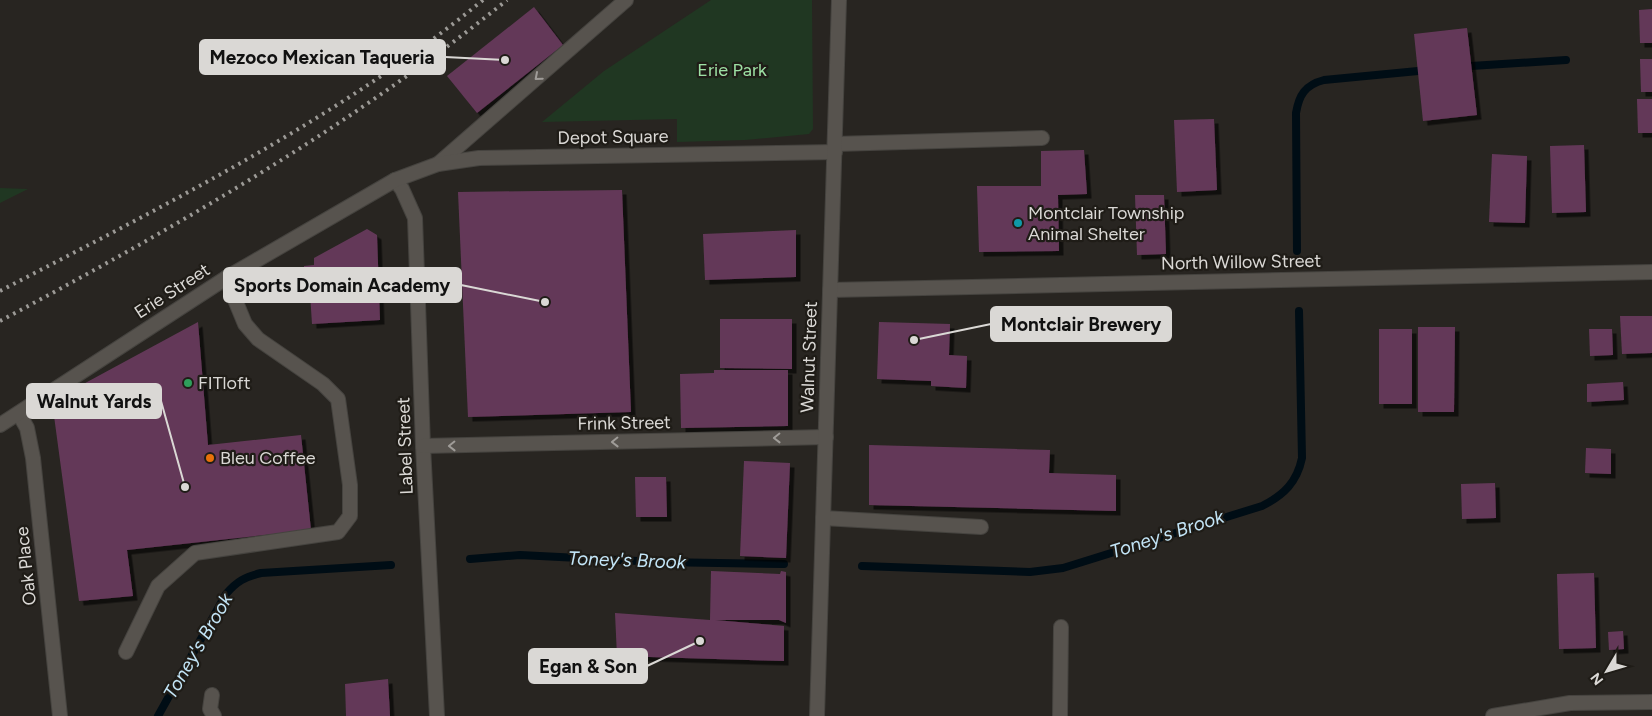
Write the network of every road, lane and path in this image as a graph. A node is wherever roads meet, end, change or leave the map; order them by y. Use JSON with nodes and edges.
{"nodes":[{"id":1,"x":626,"y":0,"type":"edge"},
{"id":2,"x":839,"y":0,"type":"edge"},
{"id":3,"x":1042,"y":138,"type":"dead end"},
{"id":4,"x":835,"y":148,"type":"junction"},
{"id":5,"x":438,"y":164,"type":"junction"},
{"id":6,"x":395,"y":180,"type":"junction"},
{"id":7,"x":1652,"y":272,"type":"edge"},
{"id":8,"x":226,"y":278,"type":"junction"},
{"id":9,"x":830,"y":290,"type":"junction"},
{"id":10,"x":19,"y":414,"type":"junction"},
{"id":11,"x":0,"y":424,"type":"edge"},
{"id":12,"x":826,"y":437,"type":"junction"},
{"id":13,"x":423,"y":446,"type":"junction"},
{"id":14,"x":824,"y":518,"type":"junction"},
{"id":15,"x":981,"y":527,"type":"dead end"},
{"id":16,"x":1061,"y":627,"type":"dead end"},
{"id":17,"x":126,"y":652,"type":"dead end"},
{"id":18,"x":212,"y":695,"type":"dead end"},
{"id":19,"x":1652,"y":702,"type":"edge"},
{"id":20,"x":60,"y":716,"type":"edge"},
{"id":21,"x":214,"y":716,"type":"edge"},
{"id":22,"x":437,"y":716,"type":"edge"},
{"id":23,"x":817,"y":716,"type":"edge"},
{"id":24,"x":1060,"y":716,"type":"edge"},
{"id":25,"x":1492,"y":716,"type":"edge"}],
"edges":[{"from":1,"to":5,"type":"street","one_way":true},
{"from":2,"to":4,"type":"street","name":"Walnut Street"},
{"from":3,"to":4,"type":"street","name":"Depot Square"},
{"from":4,"to":5,"type":"street","name":"Depot Square"},
{"from":4,"to":9,"type":"street","name":"Walnut Street"},
{"from":5,"to":6,"type":"street","name":"Depot Square"},
{"from":6,"to":8,"type":"street","name":"Erie Street"},
{"from":6,"to":13,"type":"street","name":"Label Street"},
{"from":7,"to":9,"type":"street","name":"North Willow Street"},
{"from":8,"to":10,"type":"street","name":"Erie Street"},
{"from":8,"to":17,"type":"street"},
{"from":9,"to":12,"type":"street","name":"Walnut Street"},
{"from":10,"to":11,"type":"street","name":"Erie Street"},
{"from":10,"to":20,"type":"street","name":"Oak Place"},
{"from":12,"to":13,"type":"street","name":"Frink Street","one_way":true},
{"from":12,"to":14,"type":"street","name":"Walnut Street"},
{"from":13,"to":22,"type":"street","name":"Label Street"},
{"from":14,"to":15,"type":"street"},
{"from":14,"to":23,"type":"street","name":"Walnut Street"},
{"from":16,"to":24,"type":"street"},
{"from":18,"to":21,"type":"street"},
{"from":19,"to":25,"type":"street"}]}
